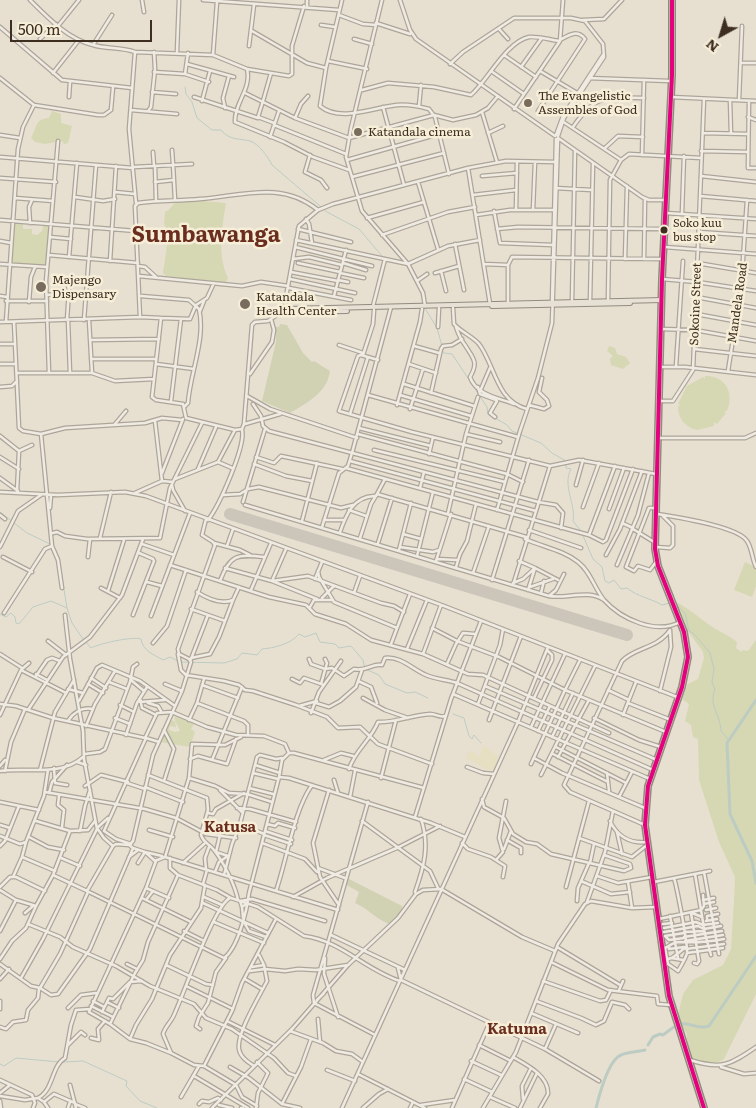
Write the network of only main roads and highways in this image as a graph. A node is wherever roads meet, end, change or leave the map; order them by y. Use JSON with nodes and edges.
{"nodes":[{"id":1,"x":672,"y":0,"type":"edge"},
{"id":2,"x":662,"y":301,"type":"junction"},
{"id":3,"x":553,"y":304,"type":"junction"},
{"id":4,"x":508,"y":305,"type":"junction"},
{"id":5,"x":424,"y":307,"type":"junction"},
{"id":6,"x":286,"y":311,"type":"road end"},
{"id":7,"x":704,"y":1108,"type":"edge"}],
"edges":[{"from":1,"to":2,"type":"highway"},
{"from":2,"to":3,"type":"main road"},
{"from":2,"to":3,"type":"main road"},
{"from":2,"to":7,"type":"highway"},
{"from":3,"to":4,"type":"main road"},
{"from":4,"to":5,"type":"main road"},
{"from":4,"to":5,"type":"main road"},
{"from":5,"to":6,"type":"main road"}]}
